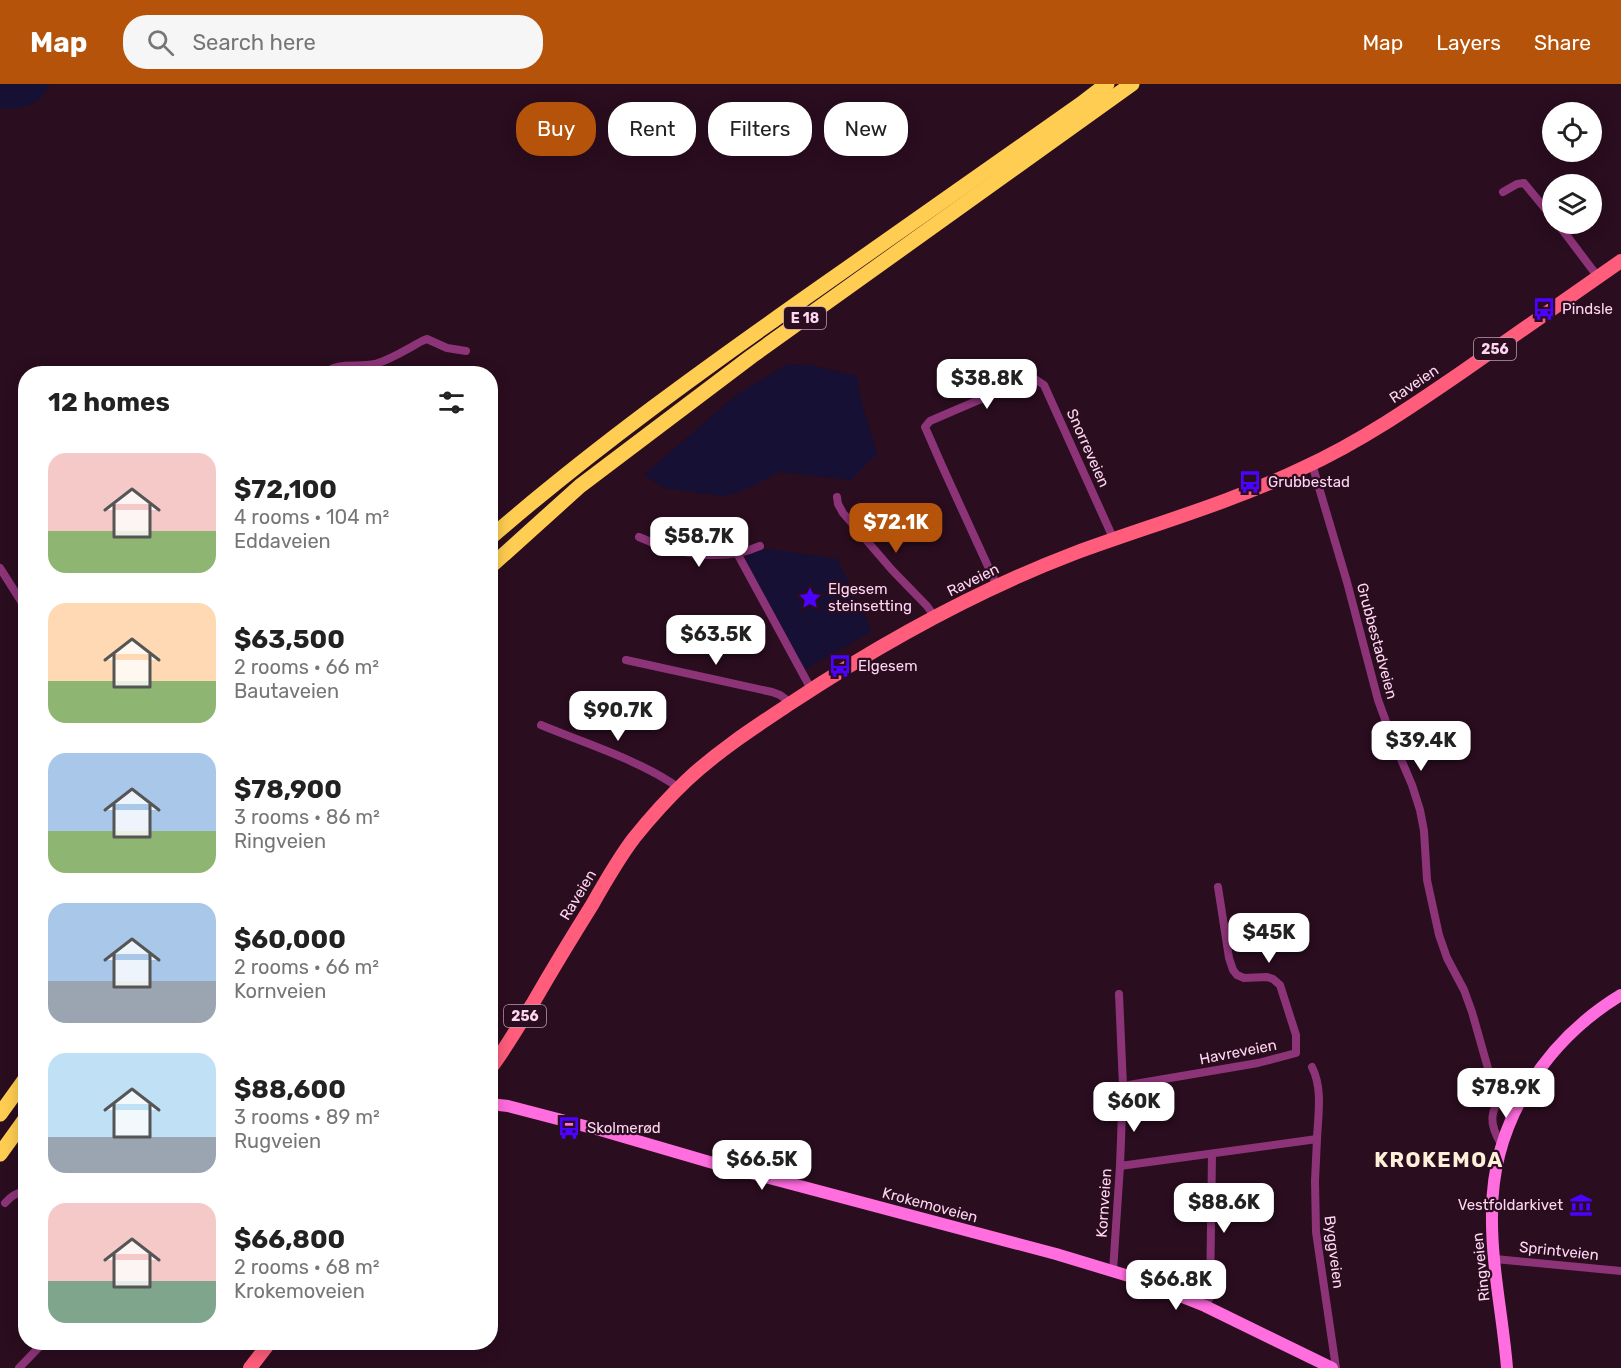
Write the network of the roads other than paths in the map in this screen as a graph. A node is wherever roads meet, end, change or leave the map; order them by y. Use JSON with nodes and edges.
{"nodes":[{"id":1,"x":1107,"y":84,"type":"edge"},
{"id":2,"x":1132,"y":84,"type":"edge"},
{"id":3,"x":1503,"y":192,"type":"dead end"},
{"id":4,"x":1542,"y":205,"type":"edge"},
{"id":5,"x":1566,"y":234,"type":"edge"},
{"id":6,"x":1621,"y":261,"type":"edge"},
{"id":7,"x":1598,"y":277,"type":"junction"},
{"id":8,"x":466,"y":351,"type":"dead end"},
{"id":9,"x":347,"y":366,"type":"edge"},
{"id":10,"x":1312,"y":464,"type":"junction"},
{"id":11,"x":837,"y":497,"type":"dead end"},
{"id":12,"x":498,"y":531,"type":"edge"},
{"id":13,"x":639,"y":537,"type":"dead end"},
{"id":14,"x":1114,"y":540,"type":"junction"},
{"id":15,"x":760,"y":546,"type":"dead end"},
{"id":16,"x":737,"y":552,"type":"junction"},
{"id":17,"x":498,"y":560,"type":"edge"},
{"id":18,"x":0,"y":568,"type":"edge"},
{"id":19,"x":997,"y":586,"type":"junction"},
{"id":20,"x":18,"y":596,"type":"edge"},
{"id":21,"x":935,"y":617,"type":"junction"},
{"id":22,"x":626,"y":660,"type":"dead end"},
{"id":23,"x":811,"y":689,"type":"junction"},
{"id":24,"x":791,"y":704,"type":"junction"},
{"id":25,"x":541,"y":725,"type":"dead end"},
{"id":26,"x":679,"y":788,"type":"junction"},
{"id":27,"x":1218,"y":887,"type":"dead end"},
{"id":28,"x":1119,"y":994,"type":"dead end"},
{"id":29,"x":1621,"y":995,"type":"edge"},
{"id":30,"x":498,"y":1057,"type":"edge"},
{"id":31,"x":1312,"y":1067,"type":"dead end"},
{"id":32,"x":1122,"y":1086,"type":"junction"},
{"id":33,"x":18,"y":1089,"type":"edge"},
{"id":34,"x":1504,"y":1093,"type":"junction"},
{"id":35,"x":1520,"y":1101,"type":"junction"},
{"id":36,"x":498,"y":1102,"type":"edge"},
{"id":37,"x":498,"y":1105,"type":"edge"},
{"id":38,"x":508,"y":1106,"type":"junction"},
{"id":39,"x":0,"y":1114,"type":"edge"},
{"id":40,"x":18,"y":1129,"type":"edge"},
{"id":41,"x":1317,"y":1139,"type":"junction"},
{"id":42,"x":1501,"y":1144,"type":"junction"},
{"id":43,"x":0,"y":1154,"type":"edge"},
{"id":44,"x":1212,"y":1154,"type":"junction"},
{"id":45,"x":1120,"y":1166,"type":"junction"},
{"id":46,"x":18,"y":1192,"type":"edge"},
{"id":47,"x":5,"y":1203,"type":"dead end"},
{"id":48,"x":1495,"y":1259,"type":"junction"},
{"id":49,"x":1113,"y":1271,"type":"junction"},
{"id":50,"x":1621,"y":1271,"type":"edge"},
{"id":51,"x":1205,"y":1306,"type":"junction"},
{"id":52,"x":36,"y":1350,"type":"edge"},
{"id":53,"x":264,"y":1350,"type":"edge"},
{"id":54,"x":19,"y":1368,"type":"edge"},
{"id":55,"x":250,"y":1368,"type":"edge"},
{"id":56,"x":1334,"y":1368,"type":"edge"},
{"id":57,"x":1507,"y":1368,"type":"edge"}],
"edges":[{"from":1,"to":12,"type":"highway","number":"E 18"},
{"from":2,"to":17,"type":"highway","number":"E 18"},
{"from":3,"to":4,"type":"street"},
{"from":5,"to":7,"type":"street"},
{"from":6,"to":7,"type":"main road","name":"Raveien","number":"256"},
{"from":7,"to":10,"type":"main road","name":"Raveien","number":"256"},
{"from":8,"to":9,"type":"street"},
{"from":10,"to":14,"type":"main road","name":"Raveien","number":"256"},
{"from":10,"to":34,"type":"street","name":"Grubbestadveien"},
{"from":11,"to":21,"type":"street"},
{"from":13,"to":16,"type":"street"},
{"from":14,"to":19,"type":"main road","name":"Raveien","number":"256"},
{"from":14,"to":19,"type":"street","name":"Snorreveien"},
{"from":15,"to":16,"type":"street"},
{"from":16,"to":23,"type":"street"},
{"from":18,"to":20,"type":"street"},
{"from":19,"to":21,"type":"main road","name":"Raveien","number":"256"},
{"from":21,"to":23,"type":"main road","name":"Raveien","number":"256"},
{"from":22,"to":24,"type":"street"},
{"from":23,"to":24,"type":"main road","name":"Raveien","number":"256"},
{"from":24,"to":26,"type":"main road","name":"Raveien","number":"256"},
{"from":25,"to":26,"type":"street"},
{"from":26,"to":30,"type":"main road","name":"Raveien","number":"256"},
{"from":27,"to":32,"type":"street","name":"Havreveien"},
{"from":28,"to":32,"type":"street","name":"Kornveien"},
{"from":29,"to":35,"type":"main road","name":"Ringveien"},
{"from":31,"to":41,"type":"street","name":"Byggveien"},
{"from":32,"to":45,"type":"street","name":"Kornveien"},
{"from":33,"to":39,"type":"highway"},
{"from":34,"to":35,"type":"street"},
{"from":34,"to":42,"type":"street"},
{"from":35,"to":42,"type":"main road","name":"Ringveien"},
{"from":36,"to":38,"type":"main road","name":"Krokemoveien"},
{"from":37,"to":38,"type":"main road","name":"Krokemoveien"},
{"from":38,"to":49,"type":"main road","name":"Krokemoveien"},
{"from":40,"to":43,"type":"highway"},
{"from":41,"to":44,"type":"street"},
{"from":41,"to":56,"type":"street","name":"Byggveien"},
{"from":42,"to":48,"type":"main road","name":"Ringveien"},
{"from":44,"to":45,"type":"street"},
{"from":44,"to":51,"type":"street"},
{"from":45,"to":49,"type":"street","name":"Kornveien"},
{"from":46,"to":47,"type":"street"},
{"from":48,"to":50,"type":"street","name":"Sprintveien"},
{"from":48,"to":57,"type":"main road","name":"Ringveien"},
{"from":49,"to":51,"type":"main road","name":"Krokemoveien"},
{"from":51,"to":56,"type":"main road","name":"Krokemoveien"},
{"from":52,"to":54,"type":"street"},
{"from":53,"to":55,"type":"main road"}]}
